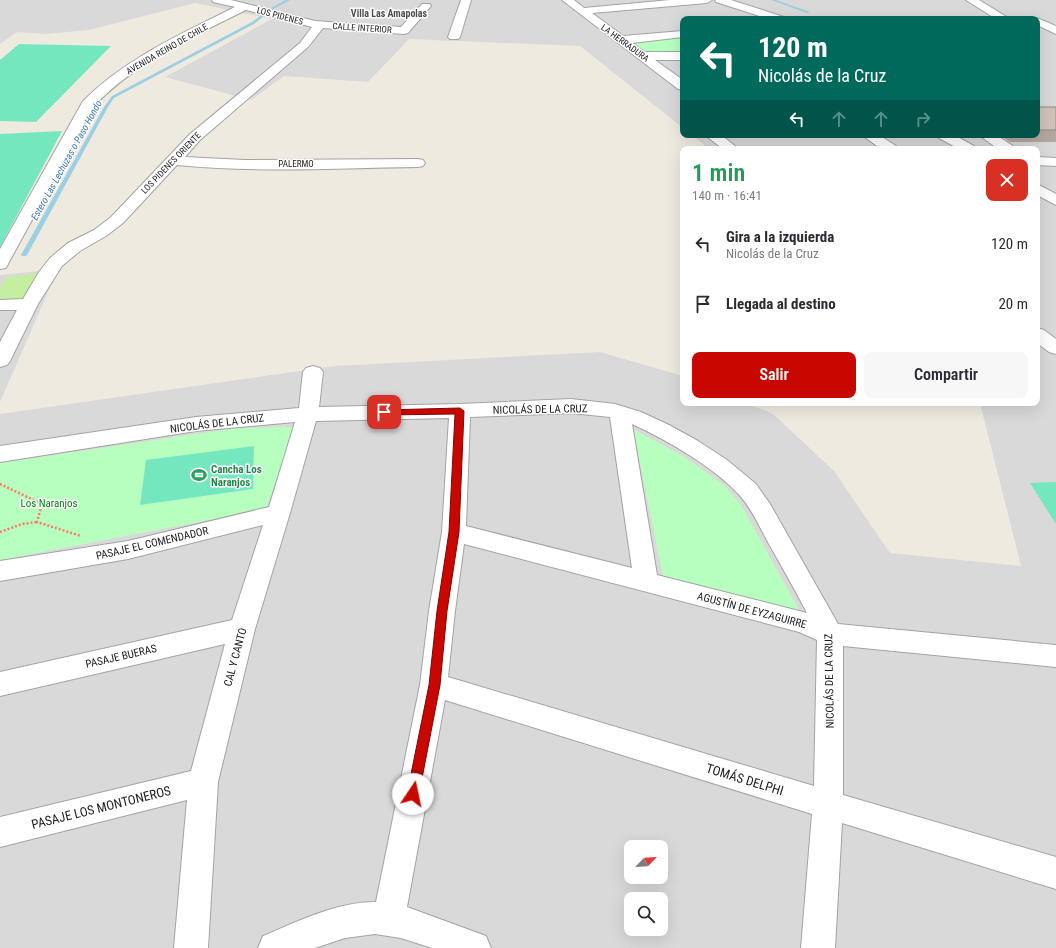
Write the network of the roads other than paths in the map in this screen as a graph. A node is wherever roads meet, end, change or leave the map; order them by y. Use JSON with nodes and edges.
{"nodes":[{"id":1,"x":217,"y":0,"type":"edge"},
{"id":2,"x":466,"y":0,"type":"edge"},
{"id":3,"x":567,"y":0,"type":"edge"},
{"id":4,"x":706,"y":0,"type":"edge"},
{"id":5,"x":711,"y":0,"type":"edge"},
{"id":6,"x":720,"y":0,"type":"edge"},
{"id":7,"x":971,"y":0,"type":"edge"},
{"id":8,"x":426,"y":6,"type":"dead end"},
{"id":9,"x":244,"y":7,"type":"junction"},
{"id":10,"x":582,"y":11,"type":"junction"},
{"id":11,"x":738,"y":16,"type":"edge"},
{"id":12,"x":772,"y":16,"type":"edge"},
{"id":13,"x":999,"y":16,"type":"edge"},
{"id":14,"x":1056,"y":19,"type":"edge"},
{"id":15,"x":1040,"y":21,"type":"edge"},
{"id":16,"x":1040,"y":23,"type":"edge"},
{"id":17,"x":320,"y":25,"type":"junction"},
{"id":18,"x":1056,"y":31,"type":"edge"},
{"id":19,"x":680,"y":34,"type":"edge"},
{"id":20,"x":454,"y":37,"type":"dead end"},
{"id":21,"x":622,"y":40,"type":"junction"},
{"id":22,"x":644,"y":56,"type":"junction"},
{"id":23,"x":680,"y":56,"type":"edge"},
{"id":24,"x":680,"y":84,"type":"edge"},
{"id":25,"x":716,"y":138,"type":"edge"},
{"id":26,"x":874,"y":138,"type":"edge"},
{"id":27,"x":949,"y":138,"type":"edge"},
{"id":28,"x":991,"y":138,"type":"edge"},
{"id":29,"x":728,"y":146,"type":"edge"},
{"id":30,"x":886,"y":146,"type":"edge"},
{"id":31,"x":963,"y":146,"type":"edge"},
{"id":32,"x":1003,"y":146,"type":"edge"},
{"id":33,"x":175,"y":160,"type":"junction"},
{"id":34,"x":1040,"y":161,"type":"edge"},
{"id":35,"x":1056,"y":162,"type":"edge"},
{"id":36,"x":418,"y":163,"type":"dead end"},
{"id":37,"x":1040,"y":191,"type":"edge"},
{"id":38,"x":1040,"y":199,"type":"edge"},
{"id":39,"x":1055,"y":199,"type":"edge"},
{"id":40,"x":0,"y":264,"type":"edge"},
{"id":41,"x":28,"y":304,"type":"junction"},
{"id":42,"x":0,"y":305,"type":"edge"},
{"id":43,"x":1040,"y":336,"type":"edge"},
{"id":44,"x":1056,"y":348,"type":"edge"},
{"id":45,"x":0,"y":361,"type":"edge"},
{"id":46,"x":314,"y":372,"type":"dead end"},
{"id":47,"x":460,"y":411,"type":"junction"},
{"id":48,"x":620,"y":413,"type":"junction"},
{"id":49,"x":308,"y":414,"type":"junction"},
{"id":50,"x":0,"y":454,"type":"edge"},
{"id":51,"x":279,"y":512,"type":"junction"},
{"id":52,"x":454,"y":532,"type":"junction"},
{"id":53,"x":0,"y":571,"type":"edge"},
{"id":54,"x":646,"y":581,"type":"junction"},
{"id":55,"x":242,"y":629,"type":"junction"},
{"id":56,"x":830,"y":634,"type":"junction"},
{"id":57,"x":1056,"y":656,"type":"edge"},
{"id":58,"x":0,"y":684,"type":"edge"},
{"id":59,"x":434,"y":685,"type":"junction"},
{"id":60,"x":203,"y":782,"type":"junction"},
{"id":61,"x":828,"y":805,"type":"junction"},
{"id":62,"x":0,"y":832,"type":"edge"},
{"id":63,"x":1056,"y":873,"type":"edge"},
{"id":64,"x":389,"y":919,"type":"junction"},
{"id":65,"x":191,"y":948,"type":"edge"},
{"id":66,"x":275,"y":948,"type":"edge"},
{"id":67,"x":474,"y":948,"type":"edge"},
{"id":68,"x":818,"y":948,"type":"edge"}],
"edges":[{"from":1,"to":9,"type":"street","name":"LOS PIDENES"},
{"from":2,"to":20,"type":"street"},
{"from":3,"to":10,"type":"street","name":"LA HERRADURA"},
{"from":4,"to":10,"type":"street"},
{"from":5,"to":11,"type":"street"},
{"from":6,"to":12,"type":"street"},
{"from":7,"to":13,"type":"street"},
{"from":8,"to":17,"type":"street","name":"CALLE INTERIOR"},
{"from":9,"to":17,"type":"street","name":"LOS PIDENES"},
{"from":9,"to":40,"type":"street","name":"AVENIDA REINO DE CHILE"},
{"from":10,"to":21,"type":"street","name":"LA HERRADURA"},
{"from":14,"to":15,"type":"street"},
{"from":16,"to":18,"type":"street"},
{"from":17,"to":33,"type":"street","name":"LOS PIDENES ORIENTE"},
{"from":19,"to":21,"type":"street"},
{"from":21,"to":22,"type":"street","name":"LA HERRADURA"},
{"from":22,"to":23,"type":"street"},
{"from":22,"to":24,"type":"street","name":"LA HERRADURA"},
{"from":25,"to":29,"type":"street"},
{"from":26,"to":30,"type":"street"},
{"from":27,"to":31,"type":"street"},
{"from":28,"to":32,"type":"street"},
{"from":33,"to":36,"type":"street","name":"PALERMO"},
{"from":33,"to":41,"type":"street","name":"LOS PIDENES ORIENTE"},
{"from":34,"to":35,"type":"street"},
{"from":37,"to":39,"type":"street"},
{"from":38,"to":39,"type":"street"},
{"from":41,"to":42,"type":"street"},
{"from":41,"to":45,"type":"street"},
{"from":43,"to":44,"type":"street"},
{"from":46,"to":49,"type":"street","name":"CAL Y CANTO"},
{"from":47,"to":48,"type":"street","name":"NICOLÁS DE LA CRUZ"},
{"from":47,"to":49,"type":"street","name":"NICOLÁS DE LA CRUZ"},
{"from":47,"to":52,"type":"street"},
{"from":48,"to":54,"type":"street"},
{"from":48,"to":56,"type":"street","name":"NICOLÁS DE LA CRUZ"},
{"from":49,"to":50,"type":"street","name":"NICOLÁS DE LA CRUZ"},
{"from":49,"to":51,"type":"street","name":"CAL Y CANTO"},
{"from":51,"to":53,"type":"street","name":"PASAJE EL COMENDADOR"},
{"from":51,"to":55,"type":"street","name":"CAL Y CANTO"},
{"from":52,"to":54,"type":"street","name":"AGUSTÍN DE EYZAGUIRRE"},
{"from":52,"to":59,"type":"street"},
{"from":54,"to":56,"type":"street","name":"AGUSTÍN DE EYZAGUIRRE"},
{"from":55,"to":58,"type":"street","name":"PASAJE BUERAS"},
{"from":55,"to":60,"type":"street","name":"CAL Y CANTO"},
{"from":56,"to":57,"type":"street","name":"AGUSTÍN DE EYZAGUIRRE"},
{"from":56,"to":61,"type":"street","name":"NICOLÁS DE LA CRUZ"},
{"from":59,"to":61,"type":"street","name":"TOMÁS DELPHI"},
{"from":59,"to":64,"type":"street"},
{"from":60,"to":62,"type":"street","name":"PASAJE LOS MONTONEROS"},
{"from":60,"to":65,"type":"street","name":"CAL Y CANTO"},
{"from":61,"to":63,"type":"street","name":"TOMÁS DELPHI"},
{"from":61,"to":68,"type":"street","name":"NICOLÁS DE LA CRUZ"},
{"from":64,"to":66,"type":"street"},
{"from":64,"to":67,"type":"street"}]}
